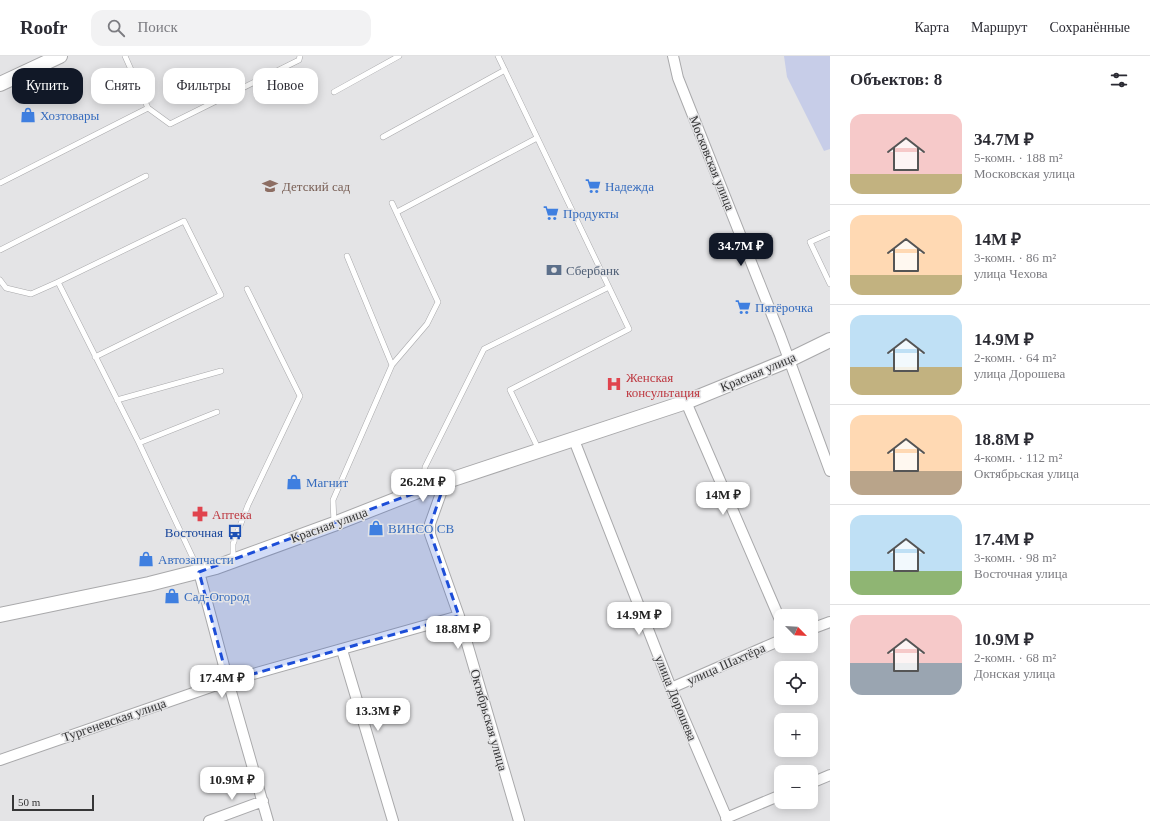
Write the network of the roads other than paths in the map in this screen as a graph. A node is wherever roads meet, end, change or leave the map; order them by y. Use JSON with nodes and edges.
{"nodes":[{"id":1,"x":59,"y":56,"type":"edge"},
{"id":2,"x":125,"y":56,"type":"edge"},
{"id":3,"x":300,"y":56,"type":"edge"},
{"id":4,"x":399,"y":56,"type":"edge"},
{"id":5,"x":498,"y":56,"type":"edge"},
{"id":6,"x":673,"y":56,"type":"edge"},
{"id":7,"x":505,"y":70,"type":"junction"},
{"id":8,"x":0,"y":84,"type":"edge"},
{"id":9,"x":334,"y":92,"type":"dead end"},
{"id":10,"x":148,"y":108,"type":"junction"},
{"id":11,"x":383,"y":136,"type":"dead end"},
{"id":12,"x":537,"y":138,"type":"junction"},
{"id":13,"x":146,"y":176,"type":"dead end"},
{"id":14,"x":0,"y":183,"type":"edge"},
{"id":15,"x":392,"y":203,"type":"dead end"},
{"id":16,"x":397,"y":212,"type":"junction"},
{"id":17,"x":830,"y":233,"type":"edge"},
{"id":18,"x":0,"y":250,"type":"edge"},
{"id":19,"x":347,"y":256,"type":"dead end"},
{"id":20,"x":0,"y":280,"type":"edge"},
{"id":21,"x":58,"y":282,"type":"junction"},
{"id":22,"x":830,"y":284,"type":"edge"},
{"id":23,"x":609,"y":287,"type":"junction"},
{"id":24,"x":247,"y":289,"type":"dead end"},
{"id":25,"x":830,"y":340,"type":"edge"},
{"id":26,"x":95,"y":357,"type":"junction"},
{"id":27,"x":789,"y":360,"type":"junction"},
{"id":28,"x":392,"y":365,"type":"junction"},
{"id":29,"x":221,"y":371,"type":"dead end"},
{"id":30,"x":116,"y":400,"type":"junction"},
{"id":31,"x":686,"y":402,"type":"junction"},
{"id":32,"x":216,"y":412,"type":"dead end"},
{"id":33,"x":574,"y":440,"type":"junction"},
{"id":34,"x":139,"y":443,"type":"junction"},
{"id":35,"x":540,"y":451,"type":"junction"},
{"id":36,"x":830,"y":471,"type":"edge"},
{"id":37,"x":445,"y":482,"type":"junction"},
{"id":38,"x":424,"y":489,"type":"junction"},
{"id":39,"x":334,"y":524,"type":"junction"},
{"id":40,"x":234,"y":560,"type":"junction"},
{"id":41,"x":199,"y":572,"type":"junction"},
{"id":42,"x":775,"y":609,"type":"edge"},
{"id":43,"x":0,"y":615,"type":"edge"},
{"id":44,"x":459,"y":616,"type":"junction"},
{"id":45,"x":830,"y":622,"type":"edge"},
{"id":46,"x":818,"y":626,"type":"edge"},
{"id":47,"x":774,"y":643,"type":"edge"},
{"id":48,"x":342,"y":650,"type":"junction"},
{"id":49,"x":228,"y":681,"type":"junction"},
{"id":50,"x":671,"y":688,"type":"junction"},
{"id":51,"x":0,"y":760,"type":"edge"},
{"id":52,"x":830,"y":775,"type":"edge"},
{"id":53,"x":818,"y":780,"type":"edge"},
{"id":54,"x":774,"y":798,"type":"edge"},
{"id":55,"x":262,"y":801,"type":"junction"},
{"id":56,"x":727,"y":820,"type":"edge"},
{"id":57,"x":210,"y":821,"type":"edge"},
{"id":58,"x":268,"y":821,"type":"edge"},
{"id":59,"x":393,"y":821,"type":"edge"},
{"id":60,"x":519,"y":821,"type":"edge"}],
"edges":[{"from":1,"to":8,"type":"street"},
{"from":2,"to":10,"type":"lane"},
{"from":3,"to":10,"type":"lane"},
{"from":4,"to":9,"type":"lane"},
{"from":5,"to":7,"type":"lane"},
{"from":6,"to":27,"type":"street","name":"Московская улица"},
{"from":7,"to":11,"type":"lane"},
{"from":7,"to":12,"type":"lane"},
{"from":10,"to":14,"type":"lane"},
{"from":12,"to":16,"type":"lane"},
{"from":12,"to":23,"type":"lane"},
{"from":13,"to":18,"type":"lane"},
{"from":15,"to":16,"type":"lane"},
{"from":16,"to":28,"type":"lane"},
{"from":17,"to":22,"type":"lane"},
{"from":19,"to":28,"type":"lane"},
{"from":20,"to":21,"type":"lane"},
{"from":21,"to":26,"type":"lane"},
{"from":21,"to":26,"type":"lane"},
{"from":23,"to":35,"type":"lane"},
{"from":23,"to":38,"type":"lane"},
{"from":24,"to":40,"type":"lane"},
{"from":25,"to":27,"type":"street","name":"Красная улица"},
{"from":26,"to":30,"type":"lane"},
{"from":27,"to":31,"type":"street","name":"Красная улица"},
{"from":27,"to":36,"type":"street","name":"Московская улица"},
{"from":28,"to":39,"type":"lane"},
{"from":29,"to":30,"type":"lane"},
{"from":30,"to":34,"type":"lane"},
{"from":31,"to":33,"type":"street","name":"Красная улица"},
{"from":31,"to":42,"type":"street"},
{"from":32,"to":34,"type":"lane"},
{"from":33,"to":35,"type":"street","name":"Красная улица"},
{"from":33,"to":50,"type":"street","name":"улица Дорошева"},
{"from":34,"to":41,"type":"lane"},
{"from":35,"to":37,"type":"street","name":"Красная улица"},
{"from":37,"to":38,"type":"street","name":"Красная улица"},
{"from":37,"to":44,"type":"street","name":"Октябрьская улица"},
{"from":38,"to":39,"type":"street","name":"Красная улица"},
{"from":39,"to":40,"type":"street","name":"Красная улица"},
{"from":40,"to":41,"type":"street","name":"Красная улица"},
{"from":41,"to":43,"type":"street","name":"Красная улица"},
{"from":41,"to":49,"type":"street"},
{"from":44,"to":48,"type":"street","name":"Тургеневская улица"},
{"from":44,"to":60,"type":"street","name":"Октябрьская улица"},
{"from":45,"to":46,"type":"street"},
{"from":47,"to":50,"type":"street","name":"улица Шахтёра"},
{"from":48,"to":49,"type":"street","name":"Тургеневская улица"},
{"from":48,"to":59,"type":"street"},
{"from":49,"to":51,"type":"street","name":"Тургеневская улица"},
{"from":49,"to":55,"type":"street"},
{"from":50,"to":56,"type":"street","name":"улица Дорошева"},
{"from":52,"to":53,"type":"street"},
{"from":54,"to":56,"type":"street"},
{"from":55,"to":57,"type":"street"},
{"from":55,"to":58,"type":"street"}]}
